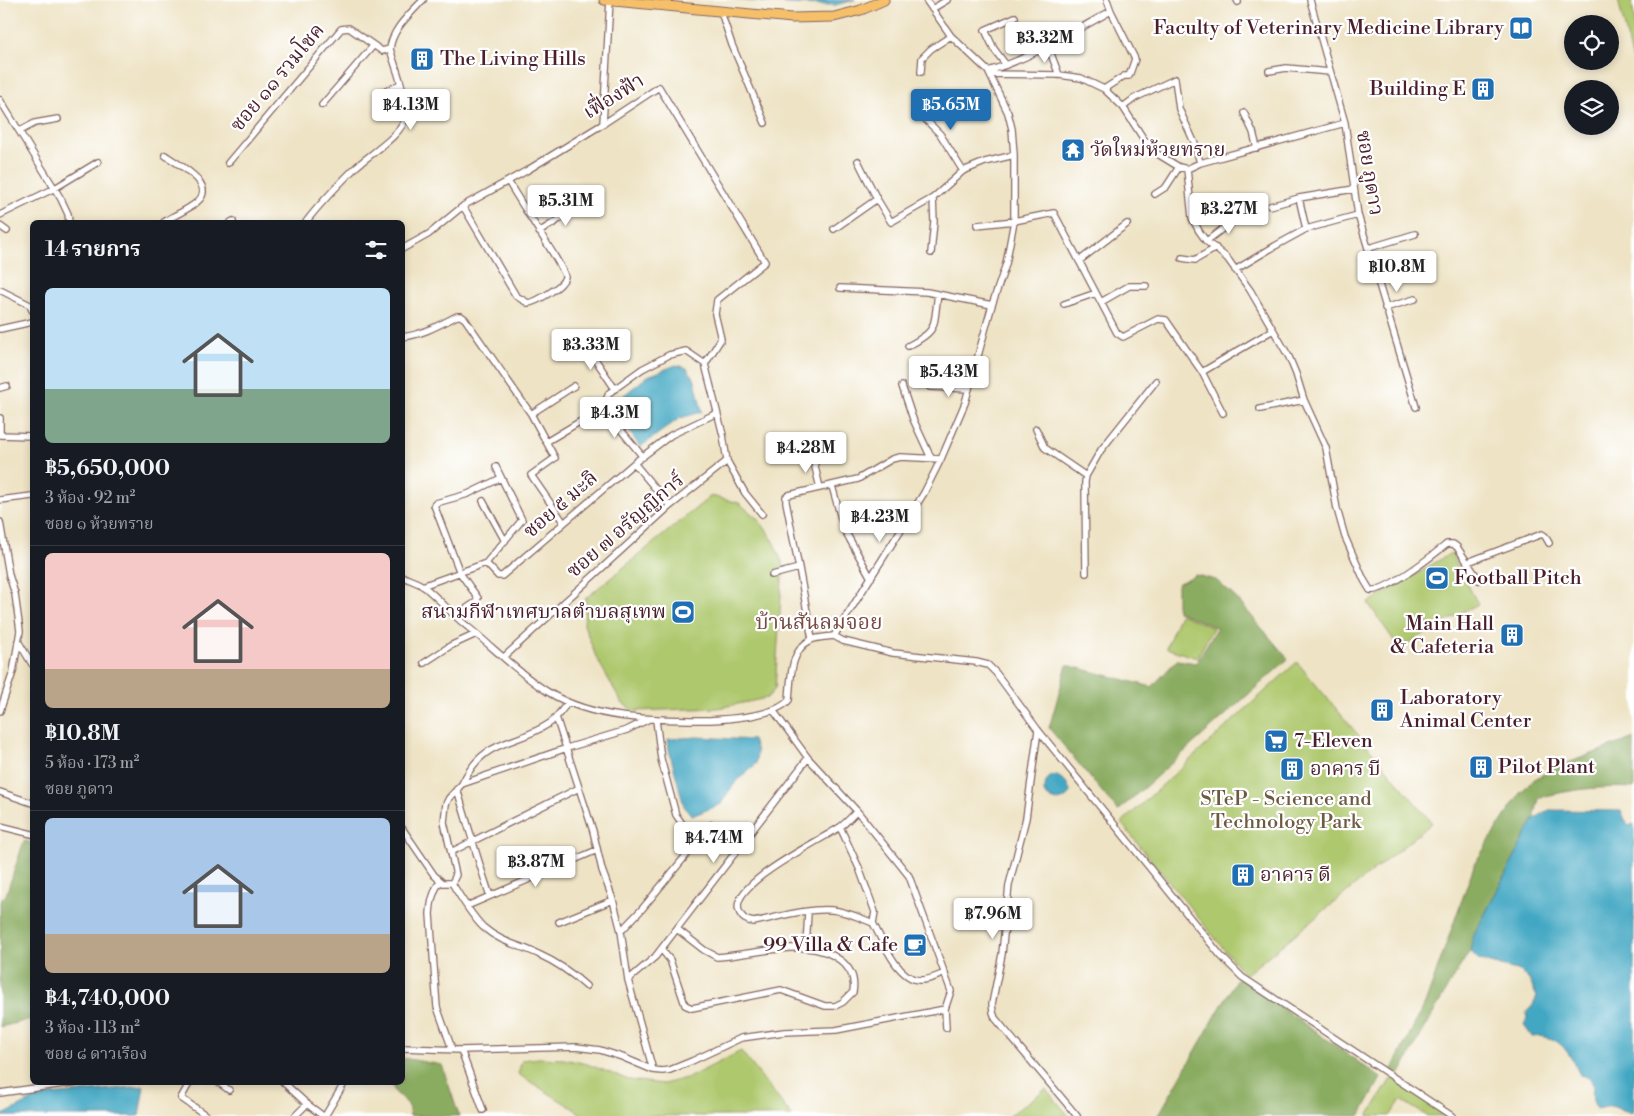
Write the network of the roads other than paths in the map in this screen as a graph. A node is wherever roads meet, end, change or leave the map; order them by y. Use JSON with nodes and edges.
{"nodes":[{"id":1,"x":423,"y":0,"type":"edge"},
{"id":2,"x":604,"y":0,"type":"edge"},
{"id":3,"x":610,"y":0,"type":"edge"},
{"id":4,"x":874,"y":0,"type":"edge"},
{"id":5,"x":884,"y":0,"type":"edge"},
{"id":6,"x":926,"y":0,"type":"edge"},
{"id":7,"x":947,"y":0,"type":"edge"},
{"id":8,"x":1107,"y":0,"type":"edge"},
{"id":9,"x":1310,"y":0,"type":"edge"},
{"id":10,"x":932,"y":9,"type":"junction"},
{"id":11,"x":861,"y":10,"type":"junction"},
{"id":12,"x":1111,"y":11,"type":"junction"},
{"id":13,"x":721,"y":12,"type":"junction"},
{"id":14,"x":1015,"y":17,"type":"dead end"},
{"id":15,"x":950,"y":36,"type":"junction"},
{"id":16,"x":373,"y":46,"type":"junction"},
{"id":17,"x":1048,"y":46,"type":"junction"},
{"id":18,"x":390,"y":49,"type":"junction"},
{"id":19,"x":1006,"y":66,"type":"junction"},
{"id":20,"x":1269,"y":71,"type":"dead end"},
{"id":21,"x":921,"y":72,"type":"dead end"},
{"id":22,"x":1330,"y":72,"type":"junction"},
{"id":23,"x":989,"y":73,"type":"junction"},
{"id":24,"x":1059,"y":75,"type":"junction"},
{"id":25,"x":400,"y":84,"type":"junction"},
{"id":26,"x":1104,"y":89,"type":"junction"},
{"id":27,"x":386,"y":92,"type":"dead end"},
{"id":28,"x":0,"y":100,"type":"edge"},
{"id":29,"x":322,"y":105,"type":"dead end"},
{"id":30,"x":1123,"y":107,"type":"junction"},
{"id":31,"x":2,"y":108,"type":"edge"},
{"id":32,"x":915,"y":109,"type":"dead end"},
{"id":33,"x":1244,"y":114,"type":"dead end"},
{"id":34,"x":58,"y":118,"type":"dead end"},
{"id":35,"x":765,"y":123,"type":"dead end"},
{"id":36,"x":1345,"y":123,"type":"junction"},
{"id":37,"x":603,"y":124,"type":"junction"},
{"id":38,"x":20,"y":131,"type":"junction"},
{"id":39,"x":1257,"y":148,"type":"junction"},
{"id":40,"x":165,"y":155,"type":"dead end"},
{"id":41,"x":1014,"y":155,"type":"junction"},
{"id":42,"x":858,"y":161,"type":"dead end"},
{"id":43,"x":98,"y":162,"type":"dead end"},
{"id":44,"x":228,"y":162,"type":"dead end"},
{"id":45,"x":1200,"y":163,"type":"junction"},
{"id":46,"x":1179,"y":167,"type":"junction"},
{"id":47,"x":1187,"y":169,"type":"junction"},
{"id":48,"x":963,"y":171,"type":"junction"},
{"id":49,"x":508,"y":181,"type":"junction"},
{"id":50,"x":55,"y":188,"type":"junction"},
{"id":51,"x":1354,"y":189,"type":"junction"},
{"id":52,"x":1156,"y":194,"type":"dead end"},
{"id":53,"x":877,"y":198,"type":"junction"},
{"id":54,"x":933,"y":198,"type":"junction"},
{"id":55,"x":1299,"y":198,"type":"junction"},
{"id":56,"x":582,"y":205,"type":"dead end"},
{"id":57,"x":463,"y":206,"type":"junction"},
{"id":58,"x":1270,"y":206,"type":"dead end"},
{"id":59,"x":1242,"y":214,"type":"dead end"},
{"id":60,"x":1358,"y":215,"type":"junction"},
{"id":61,"x":0,"y":216,"type":"edge"},
{"id":62,"x":69,"y":220,"type":"edge"},
{"id":63,"x":171,"y":220,"type":"edge"},
{"id":64,"x":308,"y":220,"type":"edge"},
{"id":65,"x":1014,"y":221,"type":"junction"},
{"id":66,"x":1127,"y":224,"type":"dead end"},
{"id":67,"x":977,"y":225,"type":"dead end"},
{"id":68,"x":0,"y":226,"type":"edge"},
{"id":69,"x":834,"y":229,"type":"dead end"},
{"id":70,"x":1306,"y":229,"type":"junction"},
{"id":71,"x":7,"y":231,"type":"dead end"},
{"id":72,"x":539,"y":232,"type":"junction"},
{"id":73,"x":1415,"y":234,"type":"dead end"},
{"id":74,"x":1206,"y":241,"type":"junction"},
{"id":75,"x":405,"y":247,"type":"edge"},
{"id":76,"x":1216,"y":248,"type":"junction"},
{"id":77,"x":1369,"y":248,"type":"junction"},
{"id":78,"x":931,"y":253,"type":"dead end"},
{"id":79,"x":1182,"y":258,"type":"dead end"},
{"id":80,"x":1079,"y":261,"type":"junction"},
{"id":81,"x":1235,"y":270,"type":"junction"},
{"id":82,"x":1146,"y":286,"type":"dead end"},
{"id":83,"x":840,"y":288,"type":"dead end"},
{"id":84,"x":0,"y":290,"type":"edge"},
{"id":85,"x":1096,"y":293,"type":"junction"},
{"id":86,"x":938,"y":294,"type":"junction"},
{"id":87,"x":1415,"y":299,"type":"dead end"},
{"id":88,"x":1101,"y":302,"type":"junction"},
{"id":89,"x":1064,"y":304,"type":"dead end"},
{"id":90,"x":30,"y":305,"type":"edge"},
{"id":91,"x":992,"y":305,"type":"junction"},
{"id":92,"x":1384,"y":308,"type":"junction"},
{"id":93,"x":30,"y":322,"type":"edge"},
{"id":94,"x":0,"y":329,"type":"edge"},
{"id":95,"x":1273,"y":330,"type":"junction"},
{"id":96,"x":405,"y":336,"type":"edge"},
{"id":97,"x":581,"y":343,"type":"dead end"},
{"id":98,"x":908,"y":346,"type":"dead end"},
{"id":99,"x":705,"y":364,"type":"junction"},
{"id":100,"x":1202,"y":372,"type":"junction"},
{"id":101,"x":1156,"y":381,"type":"dead end"},
{"id":102,"x":7,"y":386,"type":"dead end"},
{"id":103,"x":574,"y":386,"type":"dead end"},
{"id":104,"x":902,"y":386,"type":"dead end"},
{"id":105,"x":930,"y":386,"type":"dead end"},
{"id":106,"x":0,"y":388,"type":"edge"},
{"id":107,"x":615,"y":389,"type":"junction"},
{"id":108,"x":969,"y":390,"type":"junction"},
{"id":109,"x":1304,"y":400,"type":"junction"},
{"id":110,"x":1416,"y":407,"type":"dead end"},
{"id":111,"x":1260,"y":409,"type":"dead end"},
{"id":112,"x":717,"y":412,"type":"junction"},
{"id":113,"x":531,"y":414,"type":"junction"},
{"id":114,"x":1223,"y":414,"type":"dead end"},
{"id":115,"x":591,"y":415,"type":"dead end"},
{"id":116,"x":0,"y":418,"type":"edge"},
{"id":117,"x":1036,"y":429,"type":"dead end"},
{"id":118,"x":0,"y":436,"type":"edge"},
{"id":119,"x":30,"y":436,"type":"edge"},
{"id":120,"x":546,"y":442,"type":"junction"},
{"id":121,"x":812,"y":454,"type":"dead end"},
{"id":122,"x":643,"y":458,"type":"junction"},
{"id":123,"x":931,"y":458,"type":"junction"},
{"id":124,"x":941,"y":459,"type":"junction"},
{"id":125,"x":727,"y":461,"type":"junction"},
{"id":126,"x":634,"y":463,"type":"junction"},
{"id":127,"x":496,"y":467,"type":"dead end"},
{"id":128,"x":1086,"y":476,"type":"junction"},
{"id":129,"x":501,"y":478,"type":"junction"},
{"id":130,"x":832,"y":486,"type":"junction"},
{"id":131,"x":820,"y":488,"type":"junction"},
{"id":132,"x":30,"y":496,"type":"edge"},
{"id":133,"x":0,"y":500,"type":"edge"},
{"id":134,"x":484,"y":501,"type":"dead end"},
{"id":135,"x":670,"y":506,"type":"junction"},
{"id":136,"x":762,"y":514,"type":"dead end"},
{"id":137,"x":0,"y":522,"type":"edge"},
{"id":138,"x":564,"y":524,"type":"junction"},
{"id":139,"x":505,"y":541,"type":"junction"},
{"id":140,"x":1549,"y":543,"type":"dead end"},
{"id":141,"x":1468,"y":562,"type":"junction"},
{"id":142,"x":486,"y":563,"type":"junction"},
{"id":143,"x":799,"y":568,"type":"junction"},
{"id":144,"x":460,"y":573,"type":"junction"},
{"id":145,"x":1086,"y":573,"type":"dead end"},
{"id":146,"x":772,"y":575,"type":"dead end"},
{"id":147,"x":405,"y":578,"type":"edge"},
{"id":148,"x":871,"y":578,"type":"junction"},
{"id":149,"x":1479,"y":580,"type":"dead end"},
{"id":150,"x":422,"y":586,"type":"junction"},
{"id":151,"x":454,"y":616,"type":"junction"},
{"id":152,"x":476,"y":634,"type":"junction"},
{"id":153,"x":834,"y":636,"type":"junction"},
{"id":154,"x":812,"y":639,"type":"junction"},
{"id":155,"x":18,"y":641,"type":"junction"},
{"id":156,"x":504,"y":657,"type":"junction"},
{"id":157,"x":30,"y":661,"type":"edge"},
{"id":158,"x":424,"y":663,"type":"dead end"},
{"id":159,"x":568,"y":702,"type":"junction"},
{"id":160,"x":773,"y":710,"type":"junction"},
{"id":161,"x":0,"y":711,"type":"edge"},
{"id":162,"x":556,"y":717,"type":"junction"},
{"id":163,"x":649,"y":719,"type":"junction"},
{"id":164,"x":656,"y":720,"type":"junction"},
{"id":165,"x":1038,"y":730,"type":"junction"},
{"id":166,"x":566,"y":748,"type":"junction"},
{"id":167,"x":808,"y":758,"type":"junction"},
{"id":168,"x":462,"y":784,"type":"junction"},
{"id":169,"x":579,"y":788,"type":"junction"},
{"id":170,"x":457,"y":789,"type":"junction"},
{"id":171,"x":0,"y":792,"type":"edge"},
{"id":172,"x":30,"y":801,"type":"edge"},
{"id":173,"x":857,"y":811,"type":"junction"},
{"id":174,"x":711,"y":825,"type":"dead end"},
{"id":175,"x":0,"y":826,"type":"edge"},
{"id":176,"x":840,"y":827,"type":"junction"},
{"id":177,"x":405,"y":832,"type":"edge"},
{"id":178,"x":30,"y":834,"type":"edge"},
{"id":179,"x":472,"y":842,"type":"junction"},
{"id":180,"x":696,"y":843,"type":"junction"},
{"id":181,"x":596,"y":850,"type":"junction"},
{"id":182,"x":451,"y":852,"type":"junction"},
{"id":183,"x":440,"y":881,"type":"junction"},
{"id":184,"x":452,"y":883,"type":"junction"},
{"id":185,"x":490,"y":896,"type":"junction"},
{"id":186,"x":613,"y":900,"type":"junction"},
{"id":187,"x":467,"y":906,"type":"junction"},
{"id":188,"x":808,"y":912,"type":"junction"},
{"id":189,"x":559,"y":922,"type":"dead end"},
{"id":190,"x":873,"y":923,"type":"junction"},
{"id":191,"x":677,"y":928,"type":"junction"},
{"id":192,"x":621,"y":931,"type":"junction"},
{"id":193,"x":806,"y":948,"type":"junction"},
{"id":194,"x":661,"y":949,"type":"junction"},
{"id":195,"x":945,"y":973,"type":"junction"},
{"id":196,"x":628,"y":980,"type":"junction"},
{"id":197,"x":586,"y":986,"type":"dead end"},
{"id":198,"x":945,"y":1009,"type":"junction"},
{"id":199,"x":946,"y":1028,"type":"dead end"},
{"id":200,"x":405,"y":1048,"type":"edge"},
{"id":201,"x":452,"y":1049,"type":"junction"},
{"id":202,"x":461,"y":1050,"type":"junction"},
{"id":203,"x":653,"y":1070,"type":"junction"},
{"id":204,"x":57,"y":1085,"type":"edge"},
{"id":205,"x":188,"y":1085,"type":"edge"},
{"id":206,"x":222,"y":1085,"type":"edge"},
{"id":207,"x":286,"y":1085,"type":"edge"},
{"id":208,"x":343,"y":1085,"type":"edge"},
{"id":209,"x":229,"y":1090,"type":"dead end"},
{"id":210,"x":0,"y":1093,"type":"edge"},
{"id":211,"x":306,"y":1104,"type":"junction"},
{"id":212,"x":482,"y":1110,"type":"dead end"},
{"id":213,"x":207,"y":1116,"type":"edge"},
{"id":214,"x":295,"y":1116,"type":"edge"},
{"id":215,"x":324,"y":1116,"type":"edge"},
{"id":216,"x":1077,"y":1116,"type":"edge"},
{"id":217,"x":1452,"y":1116,"type":"edge"}],
"edges":[{"from":1,"to":18,"type":"street"},
{"from":2,"to":3,"type":"main road"},
{"from":3,"to":13,"type":"main road"},
{"from":3,"to":37,"type":"street"},
{"from":4,"to":11,"type":"main road"},
{"from":5,"to":11,"type":"main road"},
{"from":6,"to":10,"type":"street"},
{"from":7,"to":10,"type":"street"},
{"from":8,"to":12,"type":"street"},
{"from":9,"to":22,"type":"street","name":"ซอย ภูดาว"},
{"from":10,"to":15,"type":"street"},
{"from":11,"to":13,"type":"main road"},
{"from":12,"to":17,"type":"street"},
{"from":12,"to":26,"type":"street"},
{"from":13,"to":35,"type":"street"},
{"from":14,"to":19,"type":"street"},
{"from":15,"to":21,"type":"street"},
{"from":15,"to":23,"type":"street"},
{"from":16,"to":18,"type":"street","name":"ซอย ๑๑ รวมโชค"},
{"from":16,"to":29,"type":"street"},
{"from":16,"to":44,"type":"street","name":"ซอย ๑๑ รวมโชค"},
{"from":17,"to":19,"type":"street"},
{"from":17,"to":24,"type":"street"},
{"from":18,"to":25,"type":"street"},
{"from":19,"to":23,"type":"street"},
{"from":20,"to":22,"type":"street"},
{"from":22,"to":36,"type":"street","name":"ซอย ภูดาว"},
{"from":23,"to":24,"type":"street"},
{"from":23,"to":41,"type":"street"},
{"from":24,"to":26,"type":"street"},
{"from":25,"to":27,"type":"street"},
{"from":25,"to":64,"type":"street"},
{"from":26,"to":30,"type":"street"},
{"from":28,"to":31,"type":"street"},
{"from":30,"to":45,"type":"street"},
{"from":30,"to":46,"type":"street"},
{"from":31,"to":38,"type":"street"},
{"from":32,"to":48,"type":"street"},
{"from":33,"to":39,"type":"street"},
{"from":34,"to":38,"type":"street"},
{"from":36,"to":39,"type":"street"},
{"from":36,"to":51,"type":"street","name":"ซอย ภูดาว"},
{"from":37,"to":49,"type":"street","name":"เฟื่องฟ้า"},
{"from":37,"to":99,"type":"street","name":"เฟื่องฟ้า"},
{"from":38,"to":50,"type":"street"},
{"from":39,"to":45,"type":"street"},
{"from":40,"to":63,"type":"street"},
{"from":41,"to":48,"type":"street"},
{"from":41,"to":65,"type":"street"},
{"from":42,"to":53,"type":"street"},
{"from":43,"to":50,"type":"street"},
{"from":45,"to":47,"type":"street"},
{"from":46,"to":47,"type":"street"},
{"from":46,"to":52,"type":"street"},
{"from":47,"to":74,"type":"street"},
{"from":48,"to":54,"type":"street"},
{"from":49,"to":57,"type":"street","name":"เฟื่องฟ้า"},
{"from":49,"to":72,"type":"street"},
{"from":50,"to":61,"type":"street"},
{"from":50,"to":62,"type":"street"},
{"from":51,"to":55,"type":"street"},
{"from":51,"to":60,"type":"street","name":"ซอย ภูดาว"},
{"from":53,"to":54,"type":"street"},
{"from":53,"to":69,"type":"street"},
{"from":54,"to":78,"type":"street"},
{"from":55,"to":58,"type":"street"},
{"from":55,"to":70,"type":"street"},
{"from":56,"to":72,"type":"street"},
{"from":57,"to":72,"type":"street"},
{"from":57,"to":75,"type":"street","name":"เฟื่องฟ้า"},
{"from":59,"to":74,"type":"street"},
{"from":60,"to":70,"type":"street"},
{"from":60,"to":77,"type":"street","name":"ซอย ภูดาว"},
{"from":65,"to":67,"type":"street"},
{"from":65,"to":80,"type":"street"},
{"from":65,"to":91,"type":"street"},
{"from":66,"to":80,"type":"street"},
{"from":68,"to":71,"type":"street"},
{"from":70,"to":81,"type":"street"},
{"from":73,"to":77,"type":"street"},
{"from":74,"to":76,"type":"street"},
{"from":76,"to":79,"type":"street"},
{"from":76,"to":81,"type":"street"},
{"from":77,"to":92,"type":"street","name":"ซอย ภูดาว"},
{"from":80,"to":85,"type":"street"},
{"from":81,"to":95,"type":"street"},
{"from":82,"to":88,"type":"street"},
{"from":83,"to":86,"type":"street"},
{"from":84,"to":90,"type":"street"},
{"from":85,"to":88,"type":"street"},
{"from":85,"to":89,"type":"street"},
{"from":86,"to":91,"type":"street"},
{"from":86,"to":98,"type":"street"},
{"from":87,"to":92,"type":"street"},
{"from":88,"to":100,"type":"street"},
{"from":91,"to":108,"type":"street"},
{"from":92,"to":110,"type":"street","name":"ซอย ภูดาว"},
{"from":93,"to":94,"type":"street"},
{"from":95,"to":100,"type":"street"},
{"from":95,"to":109,"type":"street"},
{"from":96,"to":113,"type":"street"},
{"from":97,"to":107,"type":"street"},
{"from":99,"to":107,"type":"street"},
{"from":99,"to":112,"type":"street"},
{"from":100,"to":114,"type":"street"},
{"from":101,"to":128,"type":"street"},
{"from":102,"to":106,"type":"street"},
{"from":103,"to":113,"type":"street"},
{"from":104,"to":123,"type":"street"},
{"from":105,"to":108,"type":"street"},
{"from":107,"to":122,"type":"street"},
{"from":108,"to":124,"type":"street"},
{"from":109,"to":111,"type":"street"},
{"from":109,"to":141,"type":"street"},
{"from":112,"to":122,"type":"street","name":"ซอย ๕ มะลิ"},
{"from":112,"to":125,"type":"street"},
{"from":113,"to":120,"type":"street"},
{"from":115,"to":120,"type":"street"},
{"from":116,"to":118,"type":"street"},
{"from":117,"to":128,"type":"street"},
{"from":118,"to":119,"type":"street"},
{"from":120,"to":138,"type":"street"},
{"from":121,"to":131,"type":"street"},
{"from":122,"to":126,"type":"street","name":"ซอย ๕ มะลิ"},
{"from":123,"to":124,"type":"street"},
{"from":123,"to":130,"type":"street"},
{"from":124,"to":148,"type":"street"},
{"from":125,"to":135,"type":"street","name":"ซอย ๗ อรัญญิการ์"},
{"from":125,"to":136,"type":"street"},
{"from":126,"to":135,"type":"street"},
{"from":126,"to":138,"type":"street","name":"ซอย ๕ มะลิ"},
{"from":127,"to":129,"type":"street"},
{"from":128,"to":145,"type":"street"},
{"from":129,"to":139,"type":"street"},
{"from":129,"to":144,"type":"street"},
{"from":130,"to":131,"type":"street"},
{"from":130,"to":148,"type":"street"},
{"from":131,"to":143,"type":"street"},
{"from":132,"to":133,"type":"street"},
{"from":134,"to":139,"type":"street"},
{"from":135,"to":156,"type":"street","name":"ซอย ๗ อรัญญิการ์"},
{"from":137,"to":155,"type":"street"},
{"from":138,"to":142,"type":"street","name":"ซอย ๕ มะลิ"},
{"from":139,"to":142,"type":"street"},
{"from":140,"to":141,"type":"street"},
{"from":141,"to":149,"type":"street"},
{"from":142,"to":144,"type":"street"},
{"from":143,"to":146,"type":"street"},
{"from":143,"to":154,"type":"street"},
{"from":144,"to":150,"type":"street"},
{"from":144,"to":151,"type":"street"},
{"from":147,"to":150,"type":"street"},
{"from":148,"to":153,"type":"street"},
{"from":150,"to":151,"type":"street"},
{"from":151,"to":152,"type":"street"},
{"from":152,"to":156,"type":"street"},
{"from":152,"to":158,"type":"street"},
{"from":153,"to":154,"type":"street"},
{"from":153,"to":165,"type":"street"},
{"from":154,"to":160,"type":"street"},
{"from":155,"to":157,"type":"street"},
{"from":155,"to":161,"type":"street"},
{"from":156,"to":159,"type":"street"},
{"from":159,"to":162,"type":"street"},
{"from":159,"to":163,"type":"street"},
{"from":160,"to":164,"type":"street"},
{"from":160,"to":167,"type":"street"},
{"from":162,"to":166,"type":"street"},
{"from":162,"to":168,"type":"street"},
{"from":163,"to":164,"type":"street"},
{"from":163,"to":166,"type":"street"},
{"from":164,"to":180,"type":"street"},
{"from":165,"to":216,"type":"street"},
{"from":165,"to":217,"type":"street"},
{"from":166,"to":168,"type":"street"},
{"from":166,"to":169,"type":"street"},
{"from":167,"to":173,"type":"street"},
{"from":167,"to":191,"type":"street"},
{"from":168,"to":170,"type":"street"},
{"from":169,"to":179,"type":"street"},
{"from":169,"to":181,"type":"street"},
{"from":170,"to":179,"type":"street"},
{"from":170,"to":182,"type":"street"},
{"from":171,"to":172,"type":"street"},
{"from":173,"to":176,"type":"street"},
{"from":173,"to":195,"type":"street"},
{"from":174,"to":180,"type":"street"},
{"from":175,"to":178,"type":"street"},
{"from":176,"to":188,"type":"street"},
{"from":176,"to":190,"type":"street"},
{"from":177,"to":183,"type":"street"},
{"from":179,"to":182,"type":"street"},
{"from":179,"to":185,"type":"street"},
{"from":180,"to":192,"type":"street"},
{"from":181,"to":185,"type":"street"},
{"from":181,"to":186,"type":"street"},
{"from":182,"to":184,"type":"street"},
{"from":183,"to":184,"type":"street"},
{"from":183,"to":201,"type":"street"},
{"from":184,"to":187,"type":"street"},
{"from":185,"to":187,"type":"street"},
{"from":186,"to":189,"type":"street"},
{"from":186,"to":192,"type":"street"},
{"from":187,"to":197,"type":"street"},
{"from":188,"to":190,"type":"street"},
{"from":188,"to":193,"type":"street"},
{"from":190,"to":195,"type":"street"},
{"from":191,"to":193,"type":"street"},
{"from":191,"to":194,"type":"street"},
{"from":192,"to":196,"type":"street"},
{"from":193,"to":194,"type":"street"},
{"from":194,"to":196,"type":"street"},
{"from":195,"to":198,"type":"street"},
{"from":196,"to":203,"type":"street"},
{"from":198,"to":199,"type":"street"},
{"from":198,"to":203,"type":"street"},
{"from":200,"to":201,"type":"street"},
{"from":201,"to":202,"type":"street"},
{"from":202,"to":203,"type":"street"},
{"from":202,"to":212,"type":"street"},
{"from":204,"to":210,"type":"street"},
{"from":205,"to":213,"type":"street"},
{"from":206,"to":209,"type":"street"},
{"from":207,"to":211,"type":"street"},
{"from":208,"to":215,"type":"street"},
{"from":211,"to":214,"type":"street"},
{"from":211,"to":215,"type":"street"}]}
